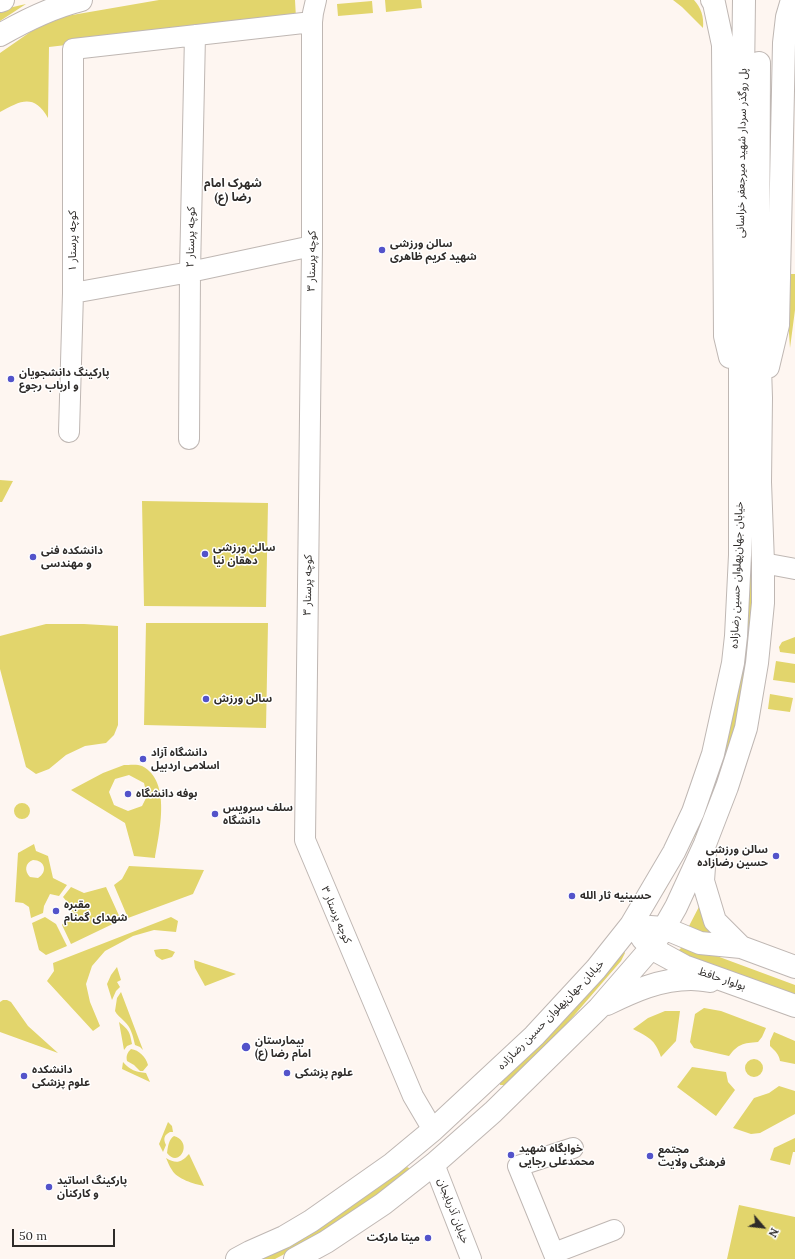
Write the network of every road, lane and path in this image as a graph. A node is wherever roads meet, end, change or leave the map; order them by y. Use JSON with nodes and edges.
{"nodes":[{"id":1,"x":81,"y":0,"type":"edge"},
{"id":2,"x":744,"y":0,"type":"edge"},
{"id":3,"x":759,"y":0,"type":"edge"},
{"id":4,"x":715,"y":1,"type":"edge"},
{"id":5,"x":786,"y":6,"type":"edge"},
{"id":6,"x":311,"y":9,"type":"edge"},
{"id":7,"x":752,"y":32,"type":"junction"},
{"id":8,"x":0,"y":35,"type":"edge"},
{"id":9,"x":195,"y":35,"type":"junction"},
{"id":10,"x":312,"y":246,"type":"junction"},
{"id":11,"x":190,"y":272,"type":"junction"},
{"id":12,"x":73,"y":293,"type":"junction"},
{"id":13,"x":749,"y":307,"type":"junction"},
{"id":14,"x":761,"y":398,"type":"junction"},
{"id":15,"x":740,"y":399,"type":"junction"},
{"id":16,"x":69,"y":432,"type":"dead end"},
{"id":17,"x":189,"y":439,"type":"dead end"},
{"id":18,"x":763,"y":563,"type":"junction"},
{"id":19,"x":795,"y":569,"type":"edge"},
{"id":20,"x":705,"y":844,"type":"junction"},
{"id":21,"x":631,"y":925,"type":"junction"},
{"id":22,"x":664,"y":928,"type":"junction"},
{"id":23,"x":742,"y":947,"type":"junction"},
{"id":24,"x":651,"y":948,"type":"junction"},
{"id":25,"x":795,"y":967,"type":"edge"},
{"id":26,"x":736,"y":984,"type":"junction"},
{"id":27,"x":795,"y":1006,"type":"edge"},
{"id":28,"x":599,"y":1008,"type":"junction"},
{"id":29,"x":433,"y":1130,"type":"junction"},
{"id":30,"x":573,"y":1148,"type":"dead end"},
{"id":31,"x":434,"y":1164,"type":"junction"},
{"id":32,"x":614,"y":1230,"type":"dead end"},
{"id":33,"x":555,"y":1256,"type":"edge"},
{"id":34,"x":237,"y":1259,"type":"edge"},
{"id":35,"x":295,"y":1259,"type":"edge"},
{"id":36,"x":471,"y":1259,"type":"edge"}],
"edges":[{"from":1,"to":8,"type":"main road"},
{"from":2,"to":7,"type":"main road","name":"پل روگذر سردار شهید میرجعفر خراسانی"},
{"from":3,"to":7,"type":"main road","name":"پل روگذر سردار شهید میرجعفر خراسانی"},
{"from":4,"to":15,"type":"main road"},
{"from":5,"to":14,"type":"main road"},
{"from":6,"to":9,"type":"street"},
{"from":6,"to":10,"type":"street","name":"کوچه پرستار ۳"},
{"from":7,"to":13,"type":"main road","name":"پل روگذر سردار شهید میرجعفر خراسانی"},
{"from":9,"to":11,"type":"street","name":"کوچه پرستار ۲"},
{"from":9,"to":12,"type":"street","name":"کوچه پرستار ۱"},
{"from":10,"to":11,"type":"street"},
{"from":10,"to":29,"type":"street","name":"کوچه پرستار ۳"},
{"from":11,"to":12,"type":"street"},
{"from":11,"to":17,"type":"street","name":"کوچه پرستار ۲"},
{"from":12,"to":16,"type":"street","name":"کوچه پرستار ۱"},
{"from":13,"to":14,"type":"main road","name":"خیابان جهان‌پهلوان حسین رضا‌زاده"},
{"from":13,"to":15,"type":"main road","name":"خیابان جهان‌پهلوان حسین رضا‌زاده"},
{"from":14,"to":18,"type":"main road","name":"خیابان جهان‌پهلوان حسین رضا‌زاده"},
{"from":15,"to":21,"type":"main road","name":"خیابان جهان‌پهلوان حسین رضا‌زاده"},
{"from":18,"to":19,"type":"street"},
{"from":18,"to":20,"type":"main road","name":"خیابان جهان‌پهلوان حسین رضا‌زاده"},
{"from":20,"to":22,"type":"main road","name":"خیابان جهان‌پهلوان حسین رضا‌زاده"},
{"from":20,"to":23,"type":"main road"},
{"from":21,"to":22,"type":"main road"},
{"from":21,"to":24,"type":"main road"},
{"from":21,"to":29,"type":"main road","name":"خیابان جهان‌پهلوان حسین رضا‌زاده"},
{"from":22,"to":23,"type":"main road"},
{"from":22,"to":24,"type":"main road","name":"خیابان جهان‌پهلوان حسین رضا‌زاده"},
{"from":23,"to":25,"type":"main road"},
{"from":24,"to":26,"type":"main road","name":"بولوار حافظ"},
{"from":24,"to":28,"type":"main road","name":"خیابان جهان‌پهلوان حسین رضا‌زاده"},
{"from":26,"to":27,"type":"main road","name":"بولوار حافظ"},
{"from":26,"to":28,"type":"main road"},
{"from":28,"to":31,"type":"main road","name":"خیابان جهان‌پهلوان حسین رضا‌زاده"},
{"from":29,"to":34,"type":"main road","name":"خیابان جهان‌پهلوان حسین رضا‌زاده"},
{"from":30,"to":33,"type":"street"},
{"from":31,"to":35,"type":"main road","name":"خیابان جهان‌پهلوان حسین رضا‌زاده"},
{"from":31,"to":36,"type":"street","name":"خیابان آذربایجان"},
{"from":32,"to":33,"type":"street"}]}
